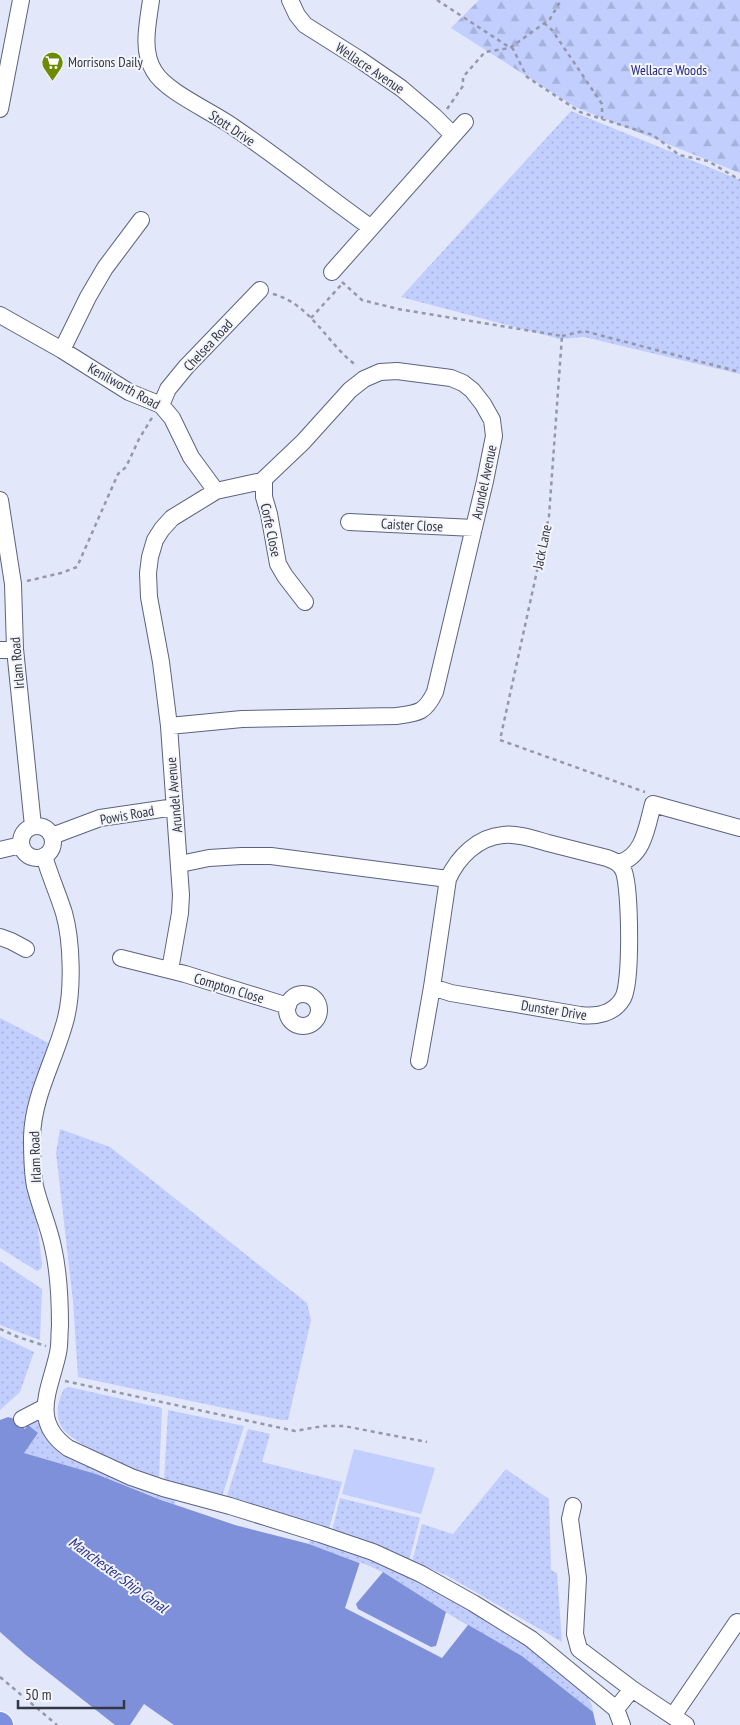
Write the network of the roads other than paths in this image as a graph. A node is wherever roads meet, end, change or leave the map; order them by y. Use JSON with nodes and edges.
{"nodes":[{"id":1,"x":21,"y":0,"type":"edge"},
{"id":2,"x":151,"y":0,"type":"edge"},
{"id":3,"x":290,"y":0,"type":"edge"},
{"id":4,"x":7,"y":41,"type":"edge"},
{"id":5,"x":0,"y":109,"type":"edge"},
{"id":6,"x":465,"y":122,"type":"dead end"},
{"id":7,"x":454,"y":135,"type":"junction"},
{"id":8,"x":141,"y":220,"type":"dead end"},
{"id":9,"x":370,"y":227,"type":"junction"},
{"id":10,"x":338,"y":278,"type":"road end"},
{"id":11,"x":260,"y":290,"type":"road end"},
{"id":12,"x":0,"y":315,"type":"edge"},
{"id":13,"x":62,"y":350,"type":"junction"},
{"id":14,"x":160,"y":405,"type":"junction"},
{"id":15,"x":264,"y":479,"type":"junction"},
{"id":16,"x":216,"y":490,"type":"junction"},
{"id":17,"x":0,"y":500,"type":"edge"},
{"id":18,"x":357,"y":527,"type":"dead end"},
{"id":19,"x":474,"y":528,"type":"junction"},
{"id":20,"x":295,"y":597,"type":"dead end"},
{"id":21,"x":8,"y":650,"type":"edge"},
{"id":22,"x":169,"y":726,"type":"junction"},
{"id":23,"x":175,"y":807,"type":"junction"},
{"id":24,"x":34,"y":826,"type":"junction"},
{"id":25,"x":740,"y":828,"type":"edge"},
{"id":26,"x":52,"y":836,"type":"junction"},
{"id":27,"x":21,"y":845,"type":"junction"},
{"id":28,"x":0,"y":850,"type":"edge"},
{"id":29,"x":44,"y":856,"type":"junction"},
{"id":30,"x":619,"y":863,"type":"junction"},
{"id":31,"x":180,"y":864,"type":"junction"},
{"id":32,"x":448,"y":878,"type":"junction"},
{"id":33,"x":0,"y":937,"type":"edge"},
{"id":34,"x":26,"y":949,"type":"dead end"},
{"id":35,"x":128,"y":964,"type":"dead end"},
{"id":36,"x":170,"y":970,"type":"junction"},
{"id":37,"x":432,"y":987,"type":"junction"},
{"id":38,"x":288,"y":1006,"type":"dead end"},
{"id":39,"x":419,"y":1061,"type":"dead end"},
{"id":40,"x":45,"y":1407,"type":"junction"},
{"id":41,"x":22,"y":1419,"type":"dead end"},
{"id":42,"x":573,"y":1506,"type":"dead end"},
{"id":43,"x":737,"y":1622,"type":"dead end"},
{"id":44,"x":632,"y":1689,"type":"junction"},
{"id":45,"x":616,"y":1709,"type":"junction"},
{"id":46,"x":680,"y":1721,"type":"edge"},
{"id":47,"x":622,"y":1725,"type":"edge"}],
"edges":[{"from":1,"to":4,"type":"street"},
{"from":2,"to":9,"type":"street","name":"Stott Drive"},
{"from":3,"to":7,"type":"street","name":"Wellacre Avenue"},
{"from":4,"to":5,"type":"street"},
{"from":6,"to":7,"type":"street"},
{"from":7,"to":9,"type":"street"},
{"from":8,"to":13,"type":"street"},
{"from":9,"to":10,"type":"street"},
{"from":11,"to":14,"type":"street","name":"Chelsea Road"},
{"from":12,"to":13,"type":"street","name":"Kenilworth Road"},
{"from":13,"to":14,"type":"street","name":"Kenilworth Road"},
{"from":14,"to":16,"type":"street","name":"Kenilworth Road"},
{"from":15,"to":16,"type":"street","name":"Arundel Avenue"},
{"from":15,"to":19,"type":"street","name":"Arundel Avenue"},
{"from":15,"to":20,"type":"street","name":"Corfe Close"},
{"from":16,"to":22,"type":"street","name":"Arundel Avenue"},
{"from":17,"to":21,"type":"street","name":"Irlam Road"},
{"from":18,"to":19,"type":"street","name":"Caister Close"},
{"from":19,"to":22,"type":"street","name":"Arundel Avenue"},
{"from":21,"to":24,"type":"street","name":"Irlam Road"},
{"from":22,"to":23,"type":"street","name":"Arundel Avenue"},
{"from":23,"to":26,"type":"street","name":"Powis Road"},
{"from":23,"to":31,"type":"street","name":"Arundel Avenue"},
{"from":24,"to":26,"type":"street"},
{"from":24,"to":27,"type":"street"},
{"from":25,"to":30,"type":"street"},
{"from":26,"to":29,"type":"street"},
{"from":27,"to":28,"type":"street"},
{"from":27,"to":29,"type":"street"},
{"from":29,"to":40,"type":"street","name":"Irlam Road"},
{"from":30,"to":32,"type":"street"},
{"from":30,"to":37,"type":"street","name":"Dunster Drive"},
{"from":31,"to":32,"type":"street"},
{"from":31,"to":36,"type":"street"},
{"from":32,"to":37,"type":"street"},
{"from":33,"to":34,"type":"street"},
{"from":35,"to":36,"type":"street","name":"Compton Close"},
{"from":36,"to":38,"type":"street","name":"Compton Close"},
{"from":37,"to":39,"type":"street"},
{"from":40,"to":41,"type":"street"},
{"from":40,"to":45,"type":"street"},
{"from":42,"to":44,"type":"street"},
{"from":43,"to":46,"type":"street"},
{"from":44,"to":45,"type":"street"},
{"from":44,"to":46,"type":"street"},
{"from":45,"to":47,"type":"street"}]}
